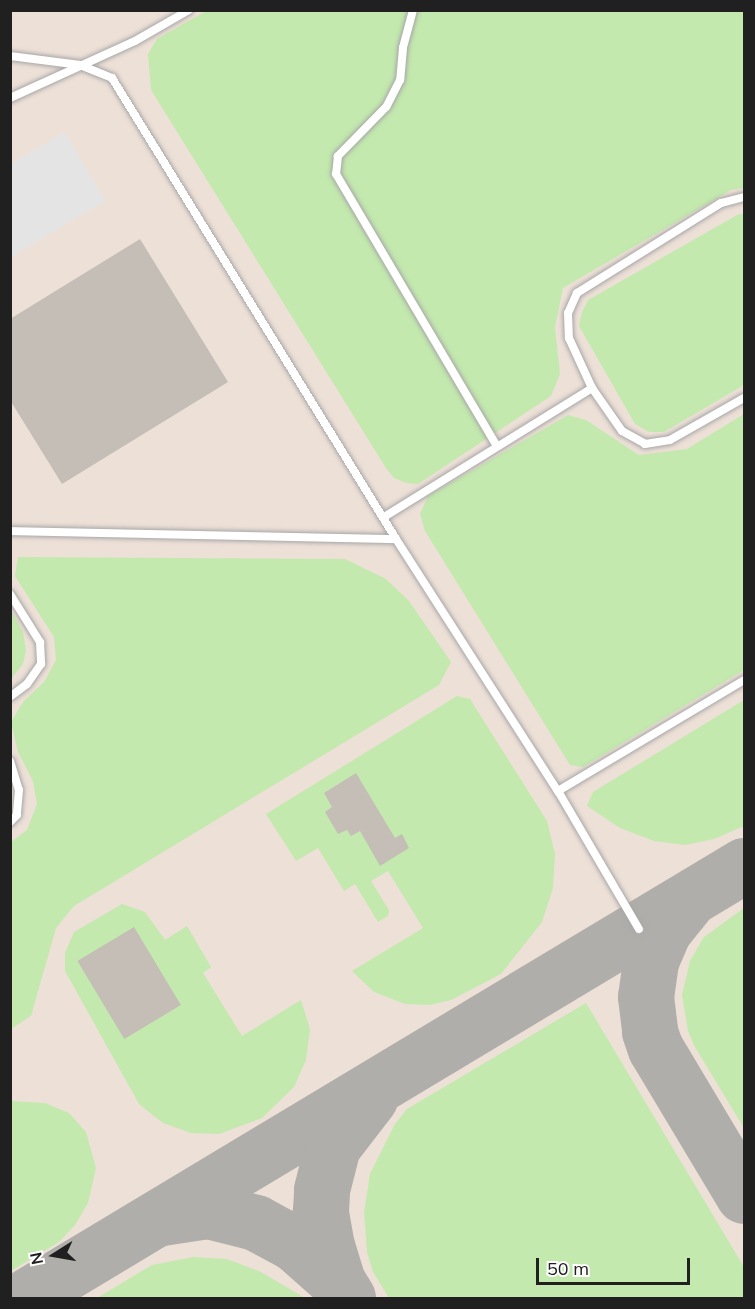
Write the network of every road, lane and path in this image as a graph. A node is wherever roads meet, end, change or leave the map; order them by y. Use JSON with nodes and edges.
{"nodes":[{"id":1,"x":189,"y":10,"type":"edge"},
{"id":2,"x":413,"y":10,"type":"edge"},
{"id":3,"x":10,"y":56,"type":"edge"},
{"id":4,"x":80,"y":65,"type":"junction"},
{"id":5,"x":10,"y":98,"type":"edge"},
{"id":6,"x":744,"y":197,"type":"edge"},
{"id":7,"x":592,"y":388,"type":"junction"},
{"id":8,"x":744,"y":398,"type":"edge"},
{"id":9,"x":497,"y":446,"type":"junction"},
{"id":10,"x":384,"y":517,"type":"junction"},
{"id":11,"x":10,"y":531,"type":"edge"},
{"id":12,"x":396,"y":539,"type":"junction"},
{"id":13,"x":10,"y":594,"type":"edge"},
{"id":14,"x":744,"y":680,"type":"edge"},
{"id":15,"x":10,"y":697,"type":"edge"},
{"id":16,"x":10,"y":761,"type":"edge"},
{"id":17,"x":558,"y":791,"type":"junction"},
{"id":18,"x":10,"y":822,"type":"edge"},
{"id":19,"x":639,"y":929,"type":"dead end"}],
"edges":[{"from":1,"to":4,"type":"lane"},
{"from":2,"to":9,"type":"lane"},
{"from":3,"to":4,"type":"lane"},
{"from":4,"to":5,"type":"lane"},
{"from":4,"to":10,"type":"lane"},
{"from":6,"to":7,"type":"lane"},
{"from":7,"to":8,"type":"lane"},
{"from":7,"to":9,"type":"lane"},
{"from":9,"to":10,"type":"lane"},
{"from":10,"to":12,"type":"lane"},
{"from":11,"to":12,"type":"lane"},
{"from":12,"to":17,"type":"lane"},
{"from":13,"to":15,"type":"lane"},
{"from":14,"to":17,"type":"lane"},
{"from":16,"to":18,"type":"lane"},
{"from":17,"to":19,"type":"lane"}]}
